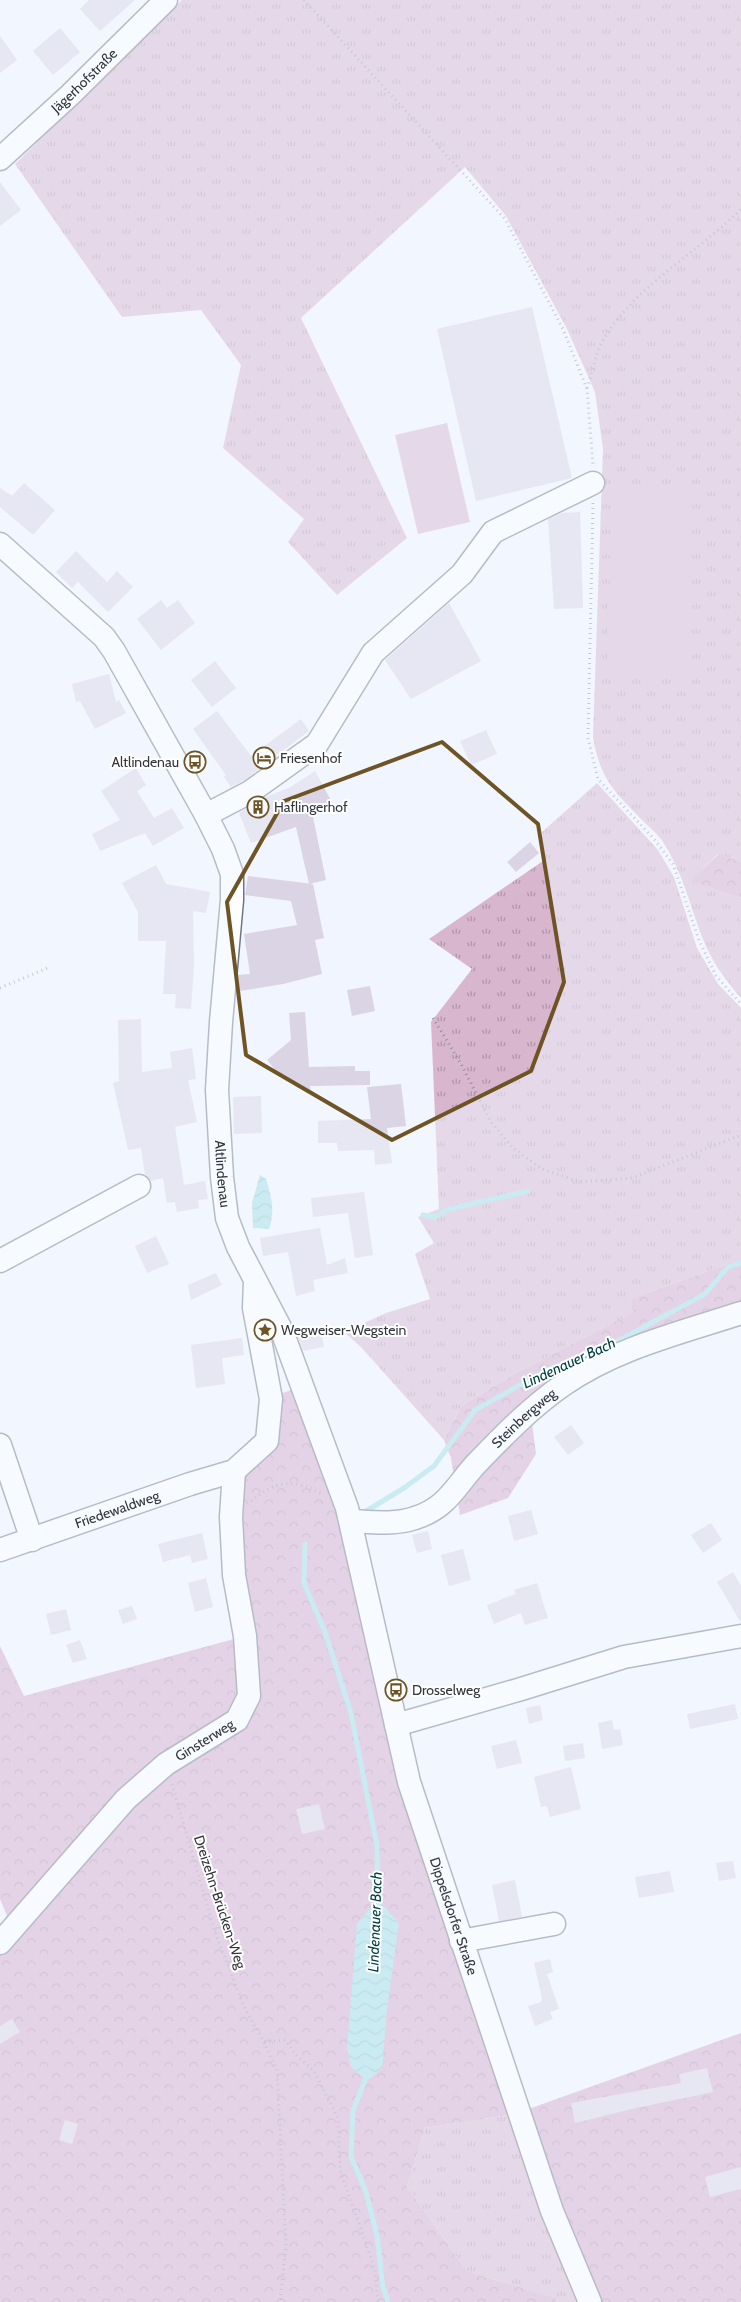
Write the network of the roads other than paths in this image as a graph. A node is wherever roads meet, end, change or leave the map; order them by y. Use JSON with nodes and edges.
{"nodes":[{"id":1,"x":166,"y":0,"type":"edge"},
{"id":2,"x":0,"y":158,"type":"edge"},
{"id":3,"x":593,"y":483,"type":"dead end"},
{"id":4,"x":0,"y":544,"type":"edge"},
{"id":5,"x":206,"y":815,"type":"junction"},
{"id":6,"x":139,"y":1186,"type":"dead end"},
{"id":7,"x":0,"y":1261,"type":"edge"},
{"id":8,"x":255,"y":1277,"type":"junction"},
{"id":9,"x":741,"y":1313,"type":"edge"},
{"id":10,"x":0,"y":1445,"type":"edge"},
{"id":11,"x":234,"y":1471,"type":"junction"},
{"id":12,"x":349,"y":1515,"type":"junction"},
{"id":13,"x":32,"y":1540,"type":"junction"},
{"id":14,"x":0,"y":1550,"type":"edge"},
{"id":15,"x":741,"y":1636,"type":"edge"},
{"id":16,"x":396,"y":1725,"type":"junction"},
{"id":17,"x":554,"y":1924,"type":"dead end"},
{"id":18,"x":461,"y":1941,"type":"junction"},
{"id":19,"x":0,"y":1943,"type":"edge"},
{"id":20,"x":590,"y":2302,"type":"edge"}],
"edges":[{"from":1,"to":2,"type":"street","name":"Jägerhofstraße"},
{"from":3,"to":5,"type":"street"},
{"from":4,"to":5,"type":"street","name":"Altlindenau"},
{"from":5,"to":8,"type":"street","name":"Altlindenau"},
{"from":6,"to":7,"type":"street"},
{"from":8,"to":11,"type":"street"},
{"from":8,"to":12,"type":"street","name":"Altlindenau"},
{"from":9,"to":12,"type":"street","name":"Steinbergweg"},
{"from":10,"to":13,"type":"street"},
{"from":11,"to":13,"type":"street","name":"Friedewaldweg"},
{"from":11,"to":19,"type":"street","name":"Ginsterweg"},
{"from":12,"to":16,"type":"street","name":"Dippelsdorfer Straße"},
{"from":13,"to":14,"type":"street","name":"Friedewaldweg"},
{"from":15,"to":16,"type":"street"},
{"from":16,"to":18,"type":"street","name":"Dippelsdorfer Straße"},
{"from":17,"to":18,"type":"street"},
{"from":18,"to":20,"type":"street","name":"Dippelsdorfer Straße"}]}
